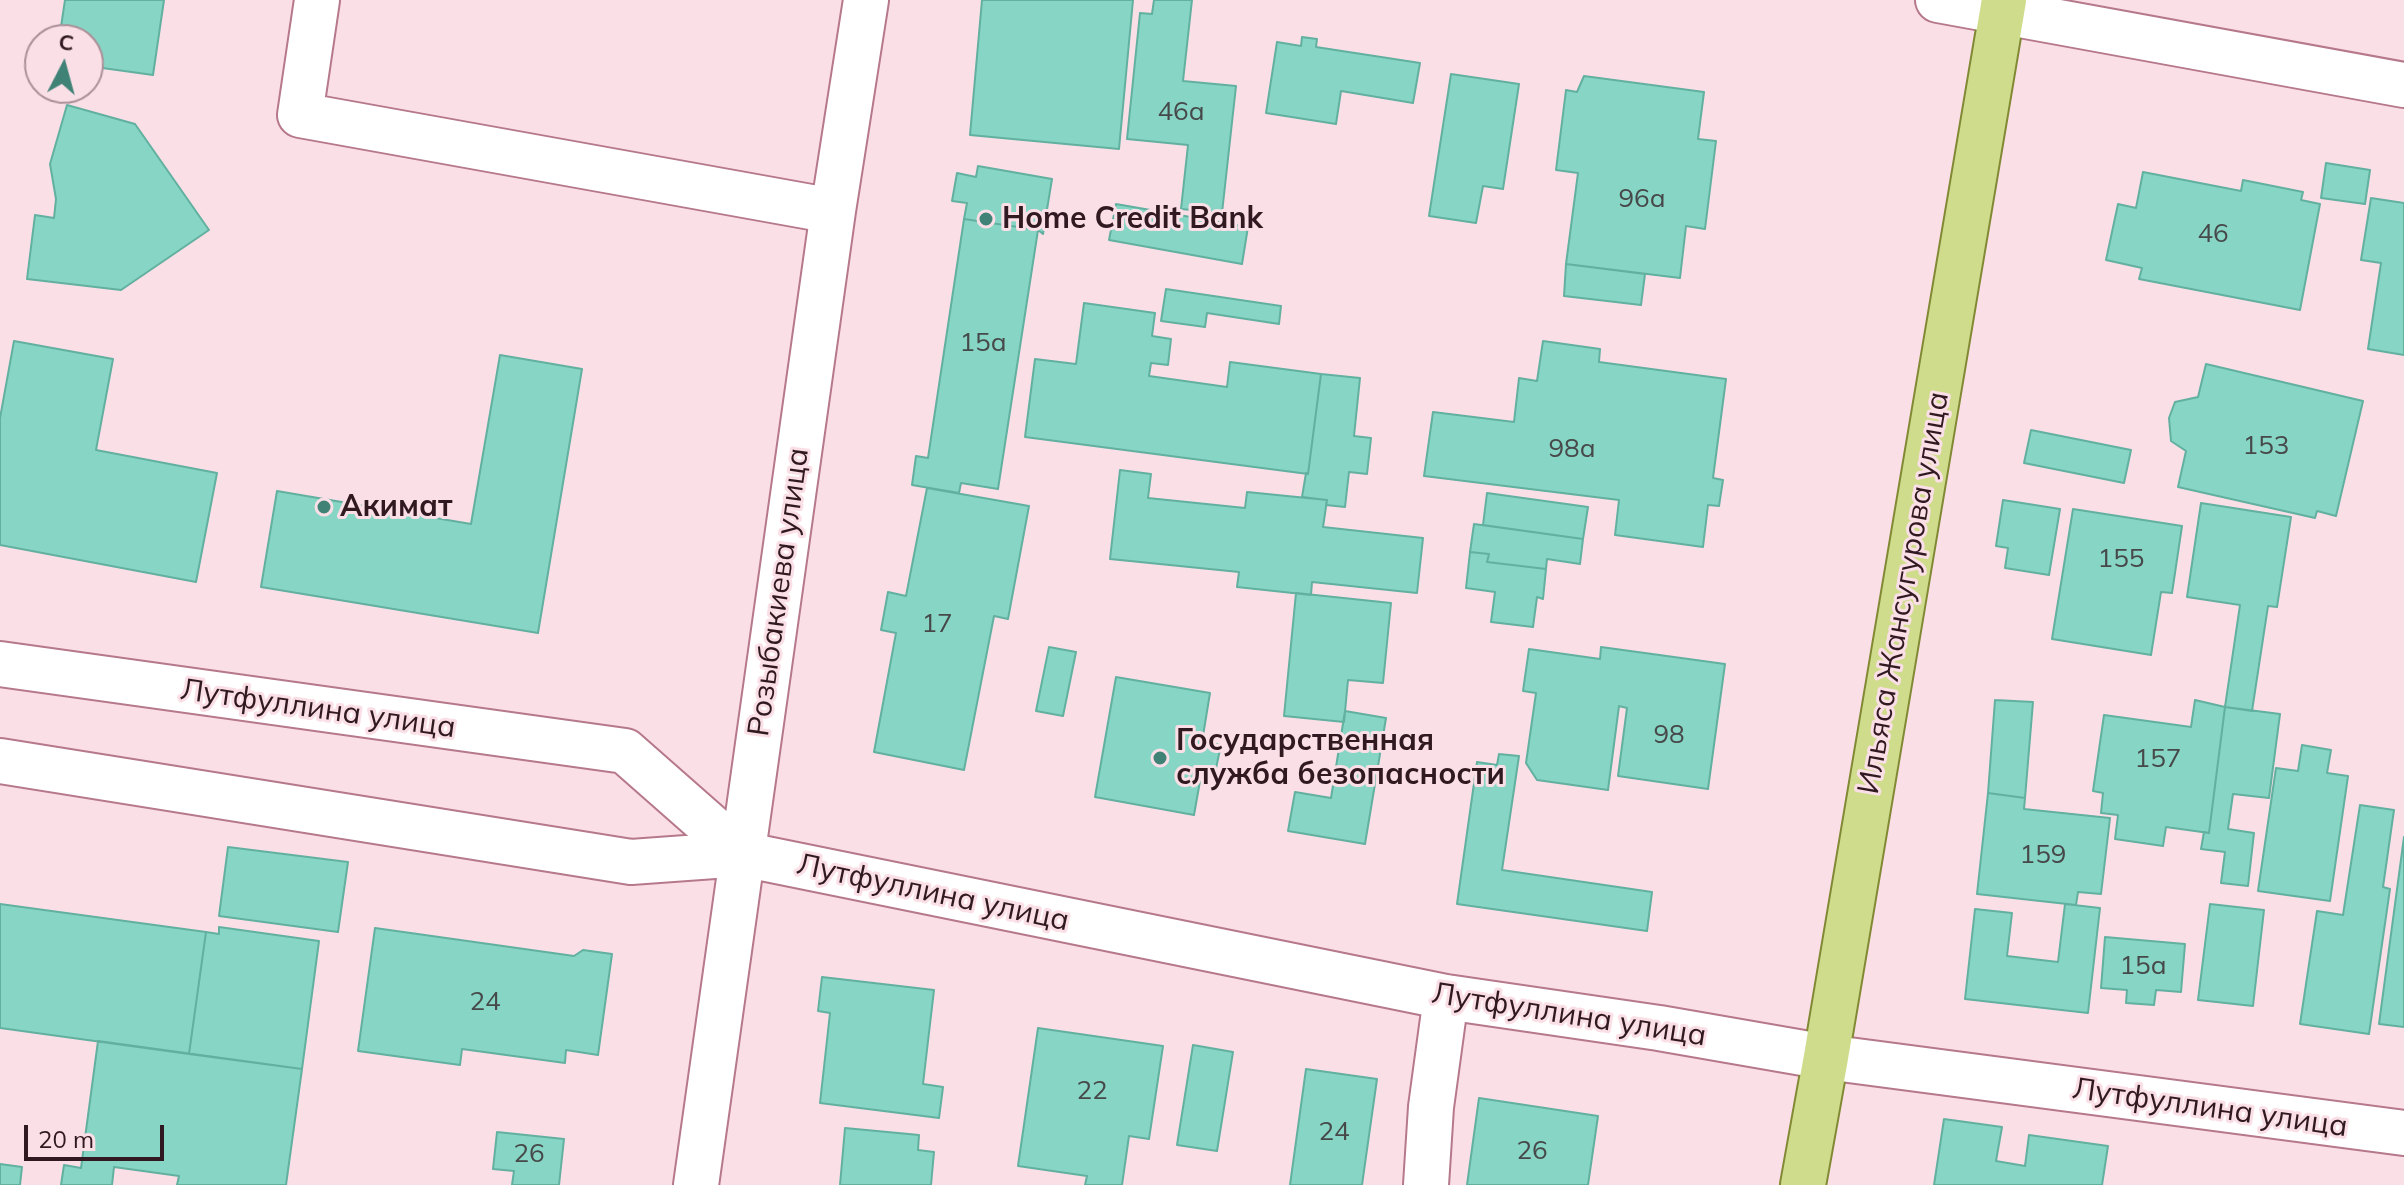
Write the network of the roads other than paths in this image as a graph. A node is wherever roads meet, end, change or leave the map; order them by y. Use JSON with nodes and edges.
{"nodes":[{"id":1,"x":317,"y":0,"type":"edge"},
{"id":2,"x":866,"y":0,"type":"edge"},
{"id":3,"x":1938,"y":0,"type":"edge"},
{"id":4,"x":2003,"y":5,"type":"edge"},
{"id":5,"x":2404,"y":85,"type":"edge"},
{"id":6,"x":833,"y":211,"type":"junction"},
{"id":7,"x":0,"y":664,"type":"edge"},
{"id":8,"x":0,"y":761,"type":"edge"},
{"id":9,"x":742,"y":854,"type":"junction"},
{"id":10,"x":1446,"y":997,"type":"junction"},
{"id":11,"x":1826,"y":1057,"type":"junction"},
{"id":12,"x":2404,"y":1133,"type":"edge"},
{"id":13,"x":696,"y":1185,"type":"edge"},
{"id":14,"x":1426,"y":1185,"type":"edge"},
{"id":15,"x":1803,"y":1185,"type":"edge"}],
"edges":[{"from":1,"to":6,"type":"street"},
{"from":2,"to":6,"type":"street","name":"Розыбакиева улица"},
{"from":3,"to":4,"type":"street"},
{"from":4,"to":5,"type":"street"},
{"from":4,"to":11,"type":"main road","name":"Ильяса Жансугурова улица"},
{"from":6,"to":9,"type":"street","name":"Розыбакиева улица"},
{"from":7,"to":9,"type":"street","name":"Лутфуллина улица"},
{"from":8,"to":9,"type":"street","name":"Лутфуллина улица"},
{"from":9,"to":10,"type":"street","name":"Лутфуллина улица"},
{"from":9,"to":13,"type":"street","name":"Розыбакиева улица"},
{"from":10,"to":11,"type":"street","name":"Лутфуллина улица"},
{"from":10,"to":14,"type":"street"},
{"from":11,"to":12,"type":"street","name":"Лутфуллина улица"},
{"from":11,"to":15,"type":"main road","name":"Ильяса Жансугурова улица"}]}
